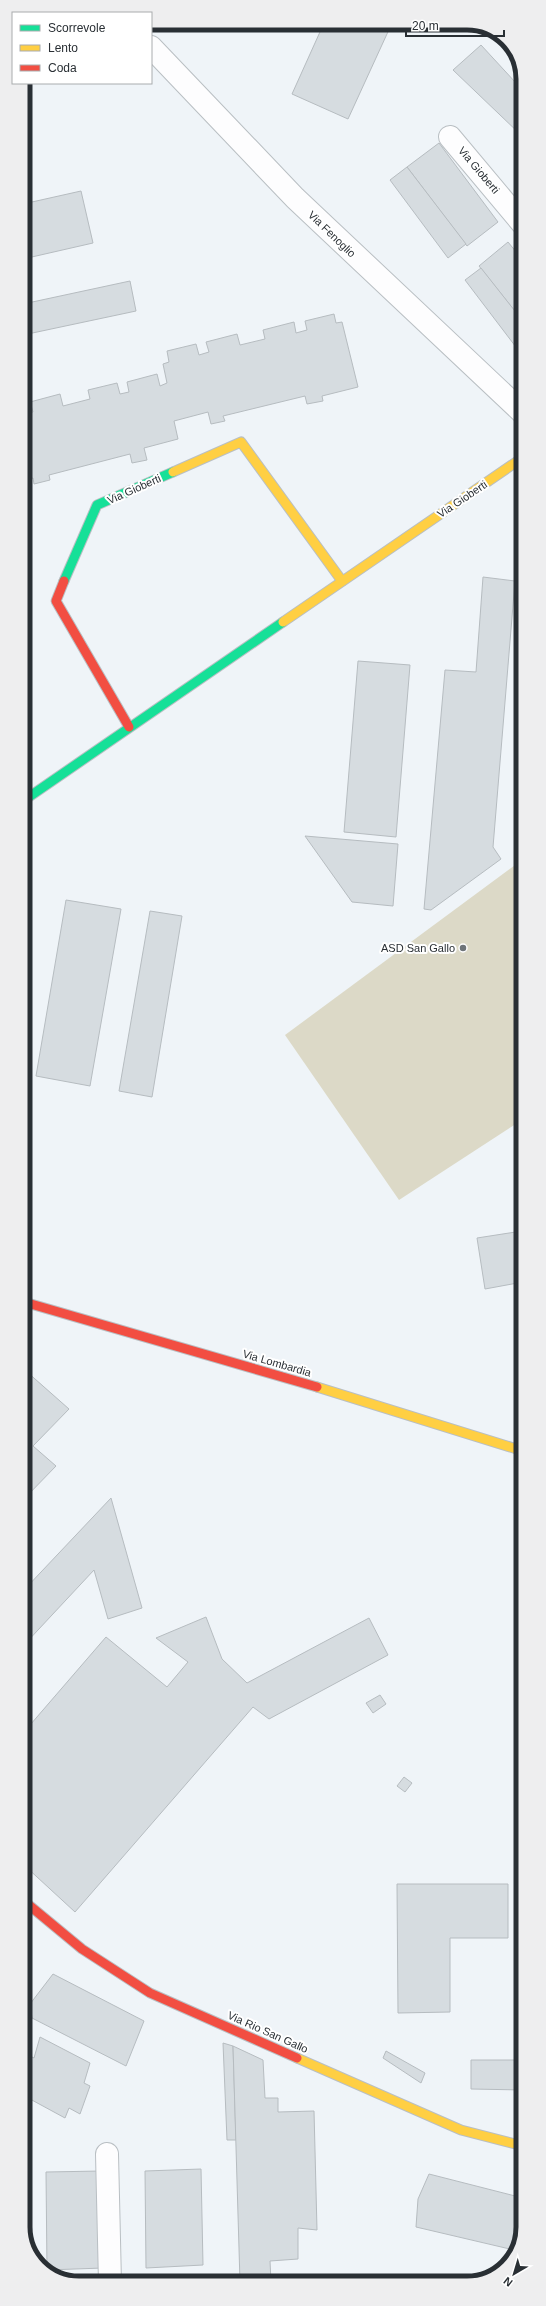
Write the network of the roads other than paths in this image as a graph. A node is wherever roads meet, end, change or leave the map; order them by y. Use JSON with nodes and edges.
{"nodes":[{"id":1,"x":152,"y":48,"type":"edge"},
{"id":2,"x":450,"y":137,"type":"dead end"},
{"id":3,"x":516,"y":216,"type":"edge"},
{"id":4,"x":516,"y":406,"type":"edge"},
{"id":5,"x":516,"y":462,"type":"edge"},
{"id":6,"x":342,"y":581,"type":"junction"},
{"id":7,"x":129,"y":727,"type":"junction"},
{"id":8,"x":30,"y":796,"type":"edge"},
{"id":9,"x":30,"y":1304,"type":"edge"},
{"id":10,"x":516,"y":1449,"type":"edge"},
{"id":11,"x":30,"y":1906,"type":"edge"},
{"id":12,"x":516,"y":2144,"type":"edge"},
{"id":13,"x":107,"y":2154,"type":"dead end"},
{"id":14,"x":110,"y":2276,"type":"edge"}],
"edges":[{"from":1,"to":4,"type":"street","name":"Via Fenoglio"},
{"from":2,"to":3,"type":"street","name":"Via Gioberti"},
{"from":5,"to":6,"type":"street","name":"Via Gioberti"},
{"from":6,"to":7,"type":"street","name":"Via Gioberti"},
{"from":6,"to":7,"type":"street","name":"Via Gioberti"},
{"from":7,"to":8,"type":"street","name":"Via Gioberti"},
{"from":9,"to":10,"type":"street","name":"Via Lombardia"},
{"from":11,"to":12,"type":"street","name":"Via Rio San Gallo"},
{"from":13,"to":14,"type":"street"}]}
